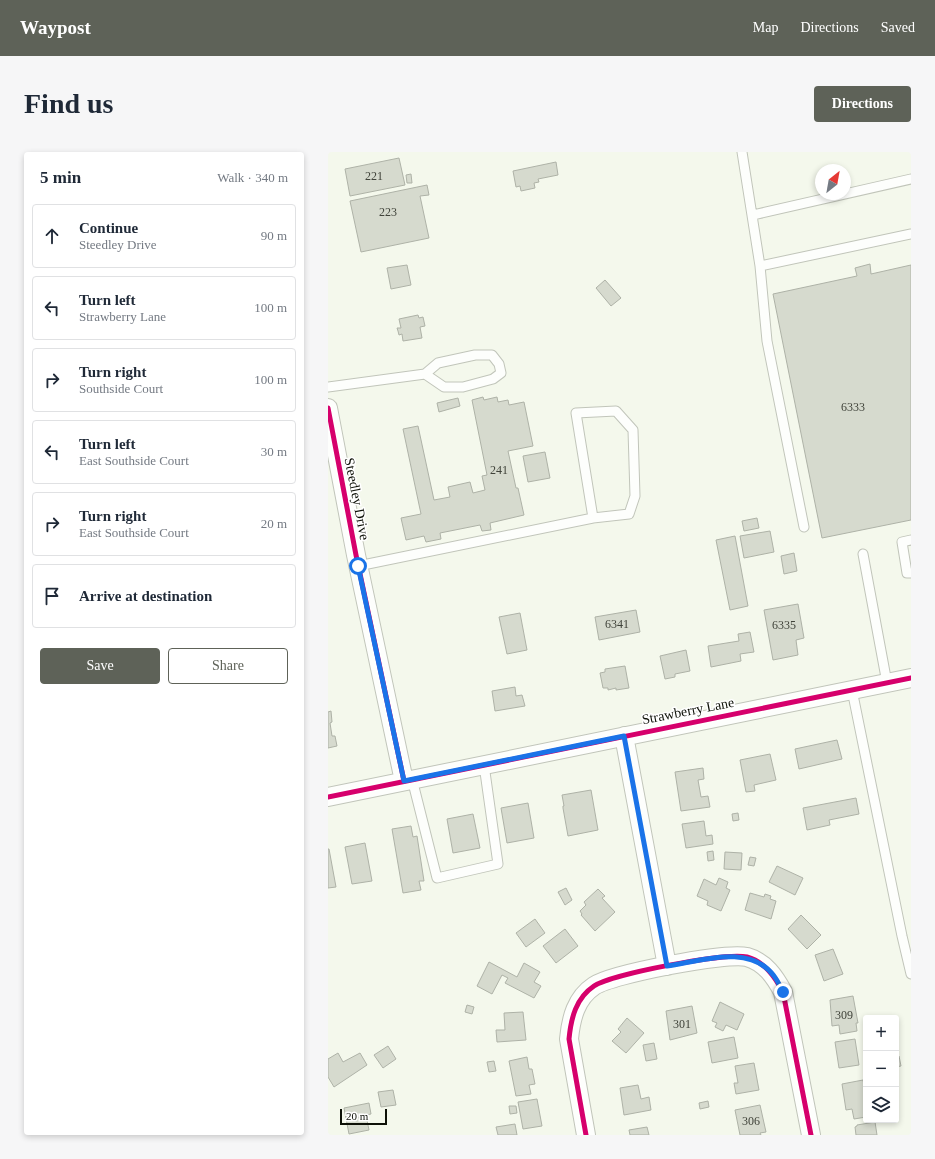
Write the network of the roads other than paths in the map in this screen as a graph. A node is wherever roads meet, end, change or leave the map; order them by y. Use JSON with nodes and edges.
{"nodes":[{"id":1,"x":742,"y":152,"type":"edge"},
{"id":2,"x":911,"y":179,"type":"edge"},
{"id":3,"x":753,"y":215,"type":"junction"},
{"id":4,"x":911,"y":234,"type":"edge"},
{"id":5,"x":760,"y":266,"type":"junction"},
{"id":6,"x":425,"y":374,"type":"junction"},
{"id":7,"x":328,"y":387,"type":"edge"},
{"id":8,"x":328,"y":408,"type":"edge"},
{"id":9,"x":593,"y":518,"type":"junction"},
{"id":10,"x":804,"y":527,"type":"dead end"},
{"id":11,"x":911,"y":540,"type":"edge"},
{"id":12,"x":862,"y":554,"type":"dead end"},
{"id":13,"x":358,"y":566,"type":"junction"},
{"id":14,"x":911,"y":573,"type":"edge"},
{"id":15,"x":911,"y":678,"type":"edge"},
{"id":16,"x":887,"y":683,"type":"junction"},
{"id":17,"x":852,"y":690,"type":"junction"},
{"id":18,"x":624,"y":736,"type":"junction"},
{"id":19,"x":484,"y":765,"type":"junction"},
{"id":20,"x":408,"y":780,"type":"junction"},
{"id":21,"x":328,"y":797,"type":"edge"},
{"id":22,"x":667,"y":966,"type":"junction"},
{"id":23,"x":911,"y":974,"type":"edge"},
{"id":24,"x":586,"y":1135,"type":"edge"},
{"id":25,"x":811,"y":1135,"type":"edge"}],
"edges":[{"from":1,"to":3,"type":"lane"},
{"from":2,"to":3,"type":"lane"},
{"from":3,"to":5,"type":"lane"},
{"from":4,"to":5,"type":"lane"},
{"from":5,"to":10,"type":"lane"},
{"from":6,"to":6,"type":"lane"},
{"from":6,"to":7,"type":"lane"},
{"from":8,"to":13,"type":"street","name":"Steedley Drive"},
{"from":9,"to":9,"type":"lane"},
{"from":9,"to":13,"type":"lane"},
{"from":11,"to":14,"type":"lane"},
{"from":12,"to":16,"type":"lane"},
{"from":13,"to":20,"type":"street","name":"Steedley Drive"},
{"from":15,"to":16,"type":"street","name":"Strawberry Lane"},
{"from":16,"to":17,"type":"street","name":"Strawberry Lane"},
{"from":17,"to":18,"type":"street","name":"Strawberry Lane"},
{"from":17,"to":23,"type":"lane"},
{"from":18,"to":19,"type":"street","name":"Strawberry Lane"},
{"from":18,"to":22,"type":"street"},
{"from":19,"to":20,"type":"street","name":"Strawberry Lane"},
{"from":19,"to":20,"type":"lane"},
{"from":20,"to":21,"type":"street","name":"Strawberry Lane"},
{"from":22,"to":24,"type":"street"},
{"from":22,"to":25,"type":"street"}]}
